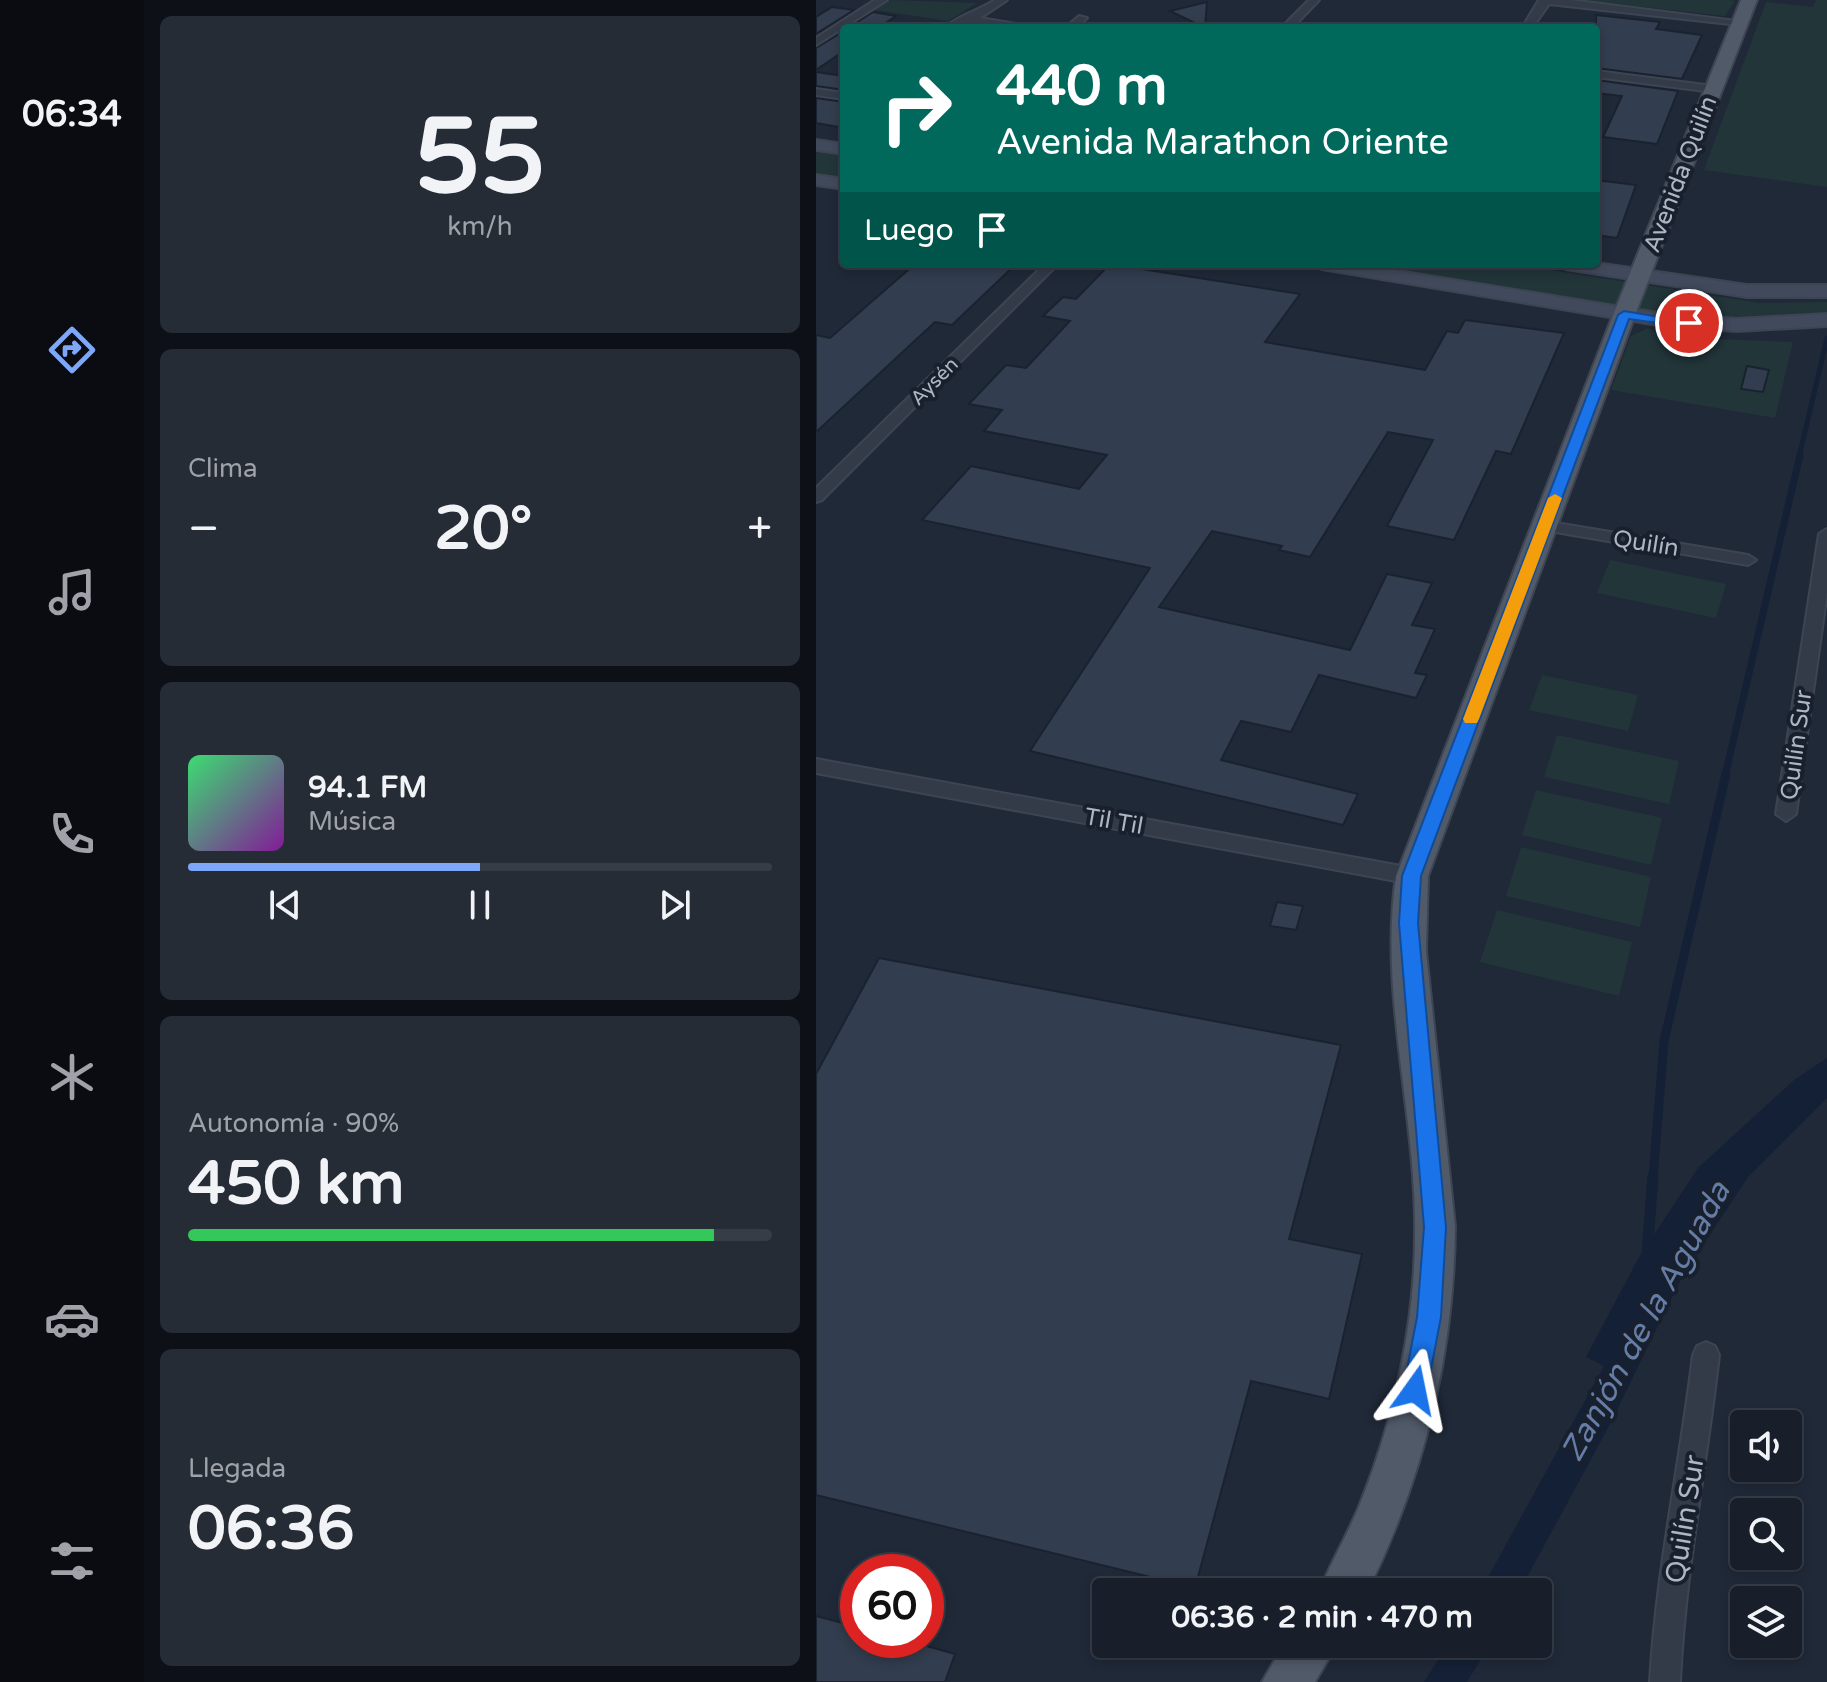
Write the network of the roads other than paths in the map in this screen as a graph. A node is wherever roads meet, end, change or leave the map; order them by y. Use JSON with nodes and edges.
{"nodes":[{"id":1,"x":882,"y":0,"type":"edge"},
{"id":2,"x":976,"y":0,"type":"edge"},
{"id":3,"x":1314,"y":0,"type":"edge"},
{"id":4,"x":1546,"y":0,"type":"edge"},
{"id":5,"x":1749,"y":0,"type":"edge"},
{"id":6,"x":1000,"y":1,"type":"edge"},
{"id":7,"x":1082,"y":18,"type":"dead end"},
{"id":8,"x":972,"y":19,"type":"junction"},
{"id":9,"x":1739,"y":22,"type":"junction"},
{"id":10,"x":844,"y":24,"type":"edge"},
{"id":11,"x":955,"y":24,"type":"edge"},
{"id":12,"x":1008,"y":24,"type":"edge"},
{"id":13,"x":1075,"y":24,"type":"edge"},
{"id":14,"x":1290,"y":24,"type":"edge"},
{"id":15,"x":1530,"y":24,"type":"edge"},
{"id":16,"x":840,"y":27,"type":"edge"},
{"id":17,"x":816,"y":42,"type":"edge"},
{"id":18,"x":1600,"y":75,"type":"edge"},
{"id":19,"x":1713,"y":89,"type":"junction"},
{"id":20,"x":816,"y":92,"type":"edge"},
{"id":21,"x":840,"y":95,"type":"edge"},
{"id":22,"x":816,"y":145,"type":"edge"},
{"id":23,"x":840,"y":148,"type":"edge"},
{"id":24,"x":816,"y":180,"type":"edge"},
{"id":25,"x":840,"y":183,"type":"edge"},
{"id":26,"x":1048,"y":268,"type":"edge"},
{"id":27,"x":1346,"y":268,"type":"edge"},
{"id":28,"x":1591,"y":268,"type":"edge"},
{"id":29,"x":1641,"y":276,"type":"junction"},
{"id":30,"x":1822,"y":291,"type":"edge"},
{"id":31,"x":1624,"y":315,"type":"junction"},
{"id":32,"x":1817,"y":321,"type":"edge"},
{"id":33,"x":816,"y":497,"type":"edge"},
{"id":34,"x":1544,"y":526,"type":"junction"},
{"id":35,"x":1827,"y":534,"type":"edge"},
{"id":36,"x":1748,"y":560,"type":"dead end"},
{"id":37,"x":816,"y":766,"type":"edge"},
{"id":38,"x":1786,"y":814,"type":"dead end"},
{"id":39,"x":1412,"y":876,"type":"junction"},
{"id":40,"x":1706,"y":1355,"type":"dead end"},
{"id":41,"x":1348,"y":1578,"type":"edge"},
{"id":42,"x":1304,"y":1658,"type":"edge"},
{"id":43,"x":1310,"y":1658,"type":"edge"},
{"id":44,"x":1286,"y":1682,"type":"edge"},
{"id":45,"x":1303,"y":1682,"type":"edge"},
{"id":46,"x":1665,"y":1682,"type":"edge"}],
"edges":[{"from":1,"to":10,"type":"street"},
{"from":2,"to":6,"type":"street"},
{"from":3,"to":14,"type":"street"},
{"from":4,"to":9,"type":"street"},
{"from":4,"to":15,"type":"street"},
{"from":5,"to":9,"type":"main road","name":"Avenida Quilín"},
{"from":6,"to":8,"type":"street"},
{"from":7,"to":13,"type":"street"},
{"from":8,"to":11,"type":"street"},
{"from":8,"to":12,"type":"street"},
{"from":9,"to":19,"type":"main road","name":"Avenida Quilín"},
{"from":16,"to":17,"type":"street"},
{"from":18,"to":19,"type":"street"},
{"from":19,"to":29,"type":"main road","name":"Avenida Quilín"},
{"from":20,"to":21,"type":"street"},
{"from":22,"to":23,"type":"main road"},
{"from":24,"to":25,"type":"main road"},
{"from":26,"to":33,"type":"street","name":"Aysén"},
{"from":27,"to":31,"type":"main road"},
{"from":28,"to":29,"type":"main road"},
{"from":29,"to":30,"type":"main road"},
{"from":29,"to":31,"type":"main road","name":"Avenida Quilín"},
{"from":31,"to":32,"type":"main road"},
{"from":31,"to":34,"type":"main road","name":"Avenida Quilín"},
{"from":34,"to":36,"type":"street","name":"Quilín"},
{"from":34,"to":39,"type":"main road","name":"Avenida Quilín"},
{"from":35,"to":38,"type":"street","name":"Quilín Sur"},
{"from":37,"to":39,"type":"street","name":"Til Til"},
{"from":39,"to":41,"type":"main road","name":"Avenida Quilín"},
{"from":40,"to":46,"type":"street","name":"Quilín Sur"},
{"from":42,"to":44,"type":"main road"},
{"from":43,"to":45,"type":"main road"}]}
